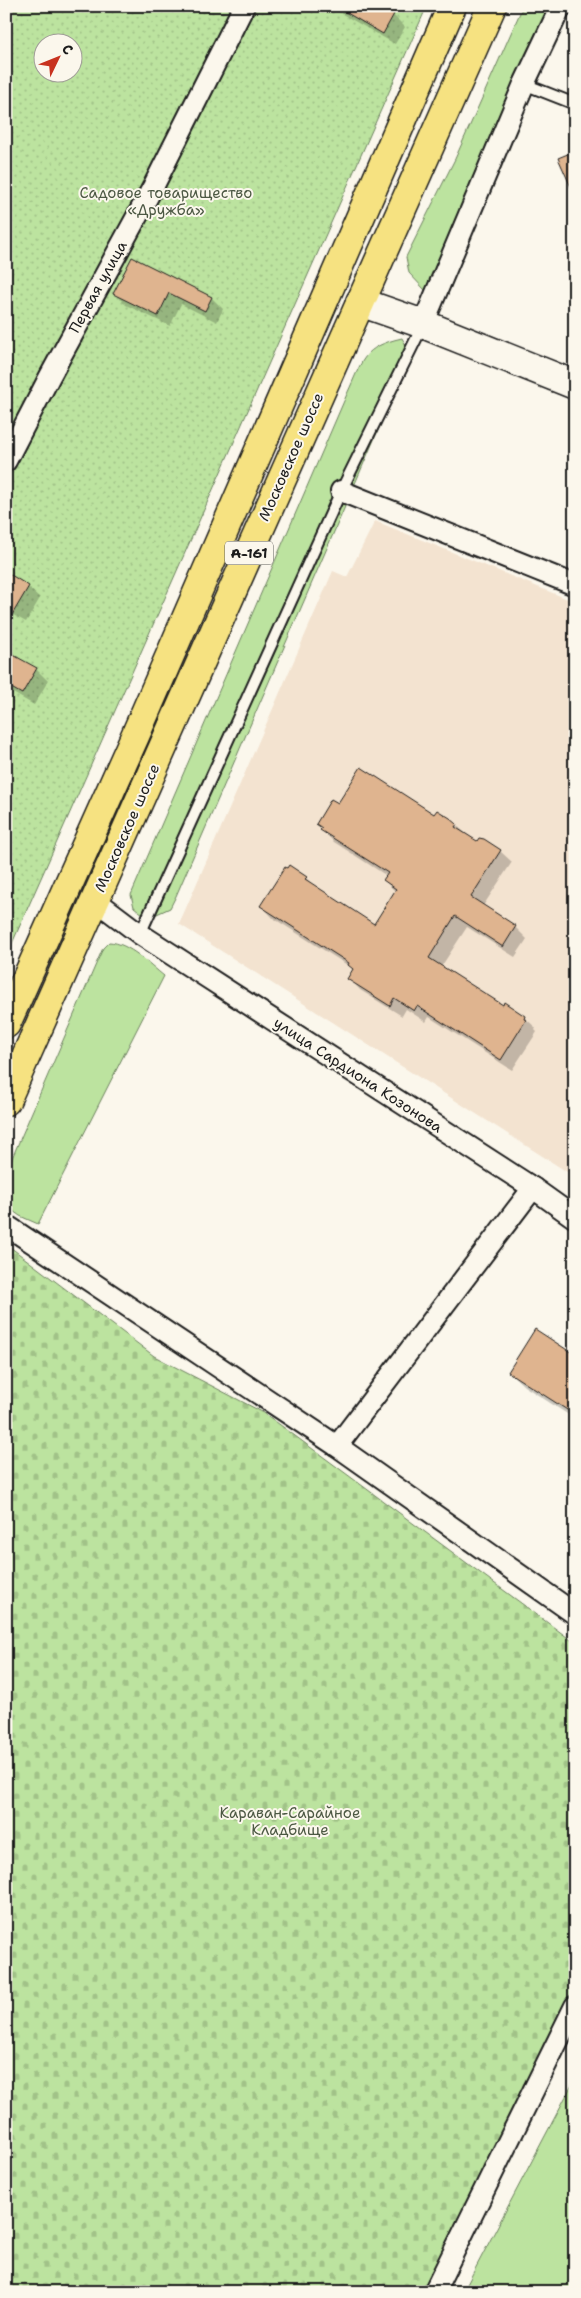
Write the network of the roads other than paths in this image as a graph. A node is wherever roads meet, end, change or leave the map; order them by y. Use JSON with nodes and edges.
{"nodes":[{"id":1,"x":244,"y":6,"type":"edge"},
{"id":2,"x":452,"y":6,"type":"edge"},
{"id":3,"x":492,"y":6,"type":"edge"},
{"id":4,"x":561,"y":6,"type":"edge"},
{"id":5,"x":524,"y":84,"type":"junction"},
{"id":6,"x":575,"y":104,"type":"edge"},
{"id":7,"x":360,"y":302,"type":"junction"},
{"id":8,"x":423,"y":324,"type":"junction"},
{"id":9,"x":575,"y":385,"type":"edge"},
{"id":10,"x":6,"y":461,"type":"edge"},
{"id":11,"x":341,"y":491,"type":"junction"},
{"id":12,"x":575,"y":585,"type":"edge"},
{"id":13,"x":95,"y":900,"type":"junction"},
{"id":14,"x":140,"y":934,"type":"junction"},
{"id":15,"x":6,"y":1024,"type":"edge"},
{"id":16,"x":6,"y":1101,"type":"edge"},
{"id":17,"x":533,"y":1188,"type":"junction"},
{"id":18,"x":575,"y":1218,"type":"edge"},
{"id":19,"x":6,"y":1225,"type":"edge"},
{"id":20,"x":337,"y":1446,"type":"junction"},
{"id":21,"x":575,"y":1614,"type":"edge"},
{"id":22,"x":575,"y":2006,"type":"edge"},
{"id":23,"x":434,"y":2292,"type":"edge"}],
"edges":[{"from":1,"to":10,"type":"street","name":"Первая улица"},
{"from":2,"to":15,"type":"highway","name":"Московское шоссе","number":"А-161"},
{"from":3,"to":7,"type":"highway","name":"Московское шоссе","number":"А-161"},
{"from":4,"to":5,"type":"street"},
{"from":5,"to":6,"type":"lane"},
{"from":5,"to":8,"type":"street"},
{"from":7,"to":8,"type":"street"},
{"from":7,"to":13,"type":"highway","name":"Московское шоссе","number":"А-161"},
{"from":8,"to":9,"type":"street"},
{"from":8,"to":11,"type":"lane"},
{"from":11,"to":12,"type":"street"},
{"from":11,"to":14,"type":"lane"},
{"from":13,"to":14,"type":"street","name":"улица Сардиона Козонова"},
{"from":13,"to":16,"type":"highway","name":"Московское шоссе","number":"А-161"},
{"from":14,"to":17,"type":"street","name":"улица Сардиона Козонова"},
{"from":17,"to":18,"type":"street","name":"улица Сардиона Козонова"},
{"from":17,"to":20,"type":"street"},
{"from":19,"to":20,"type":"street"},
{"from":20,"to":21,"type":"street"},
{"from":22,"to":23,"type":"street"}]}
